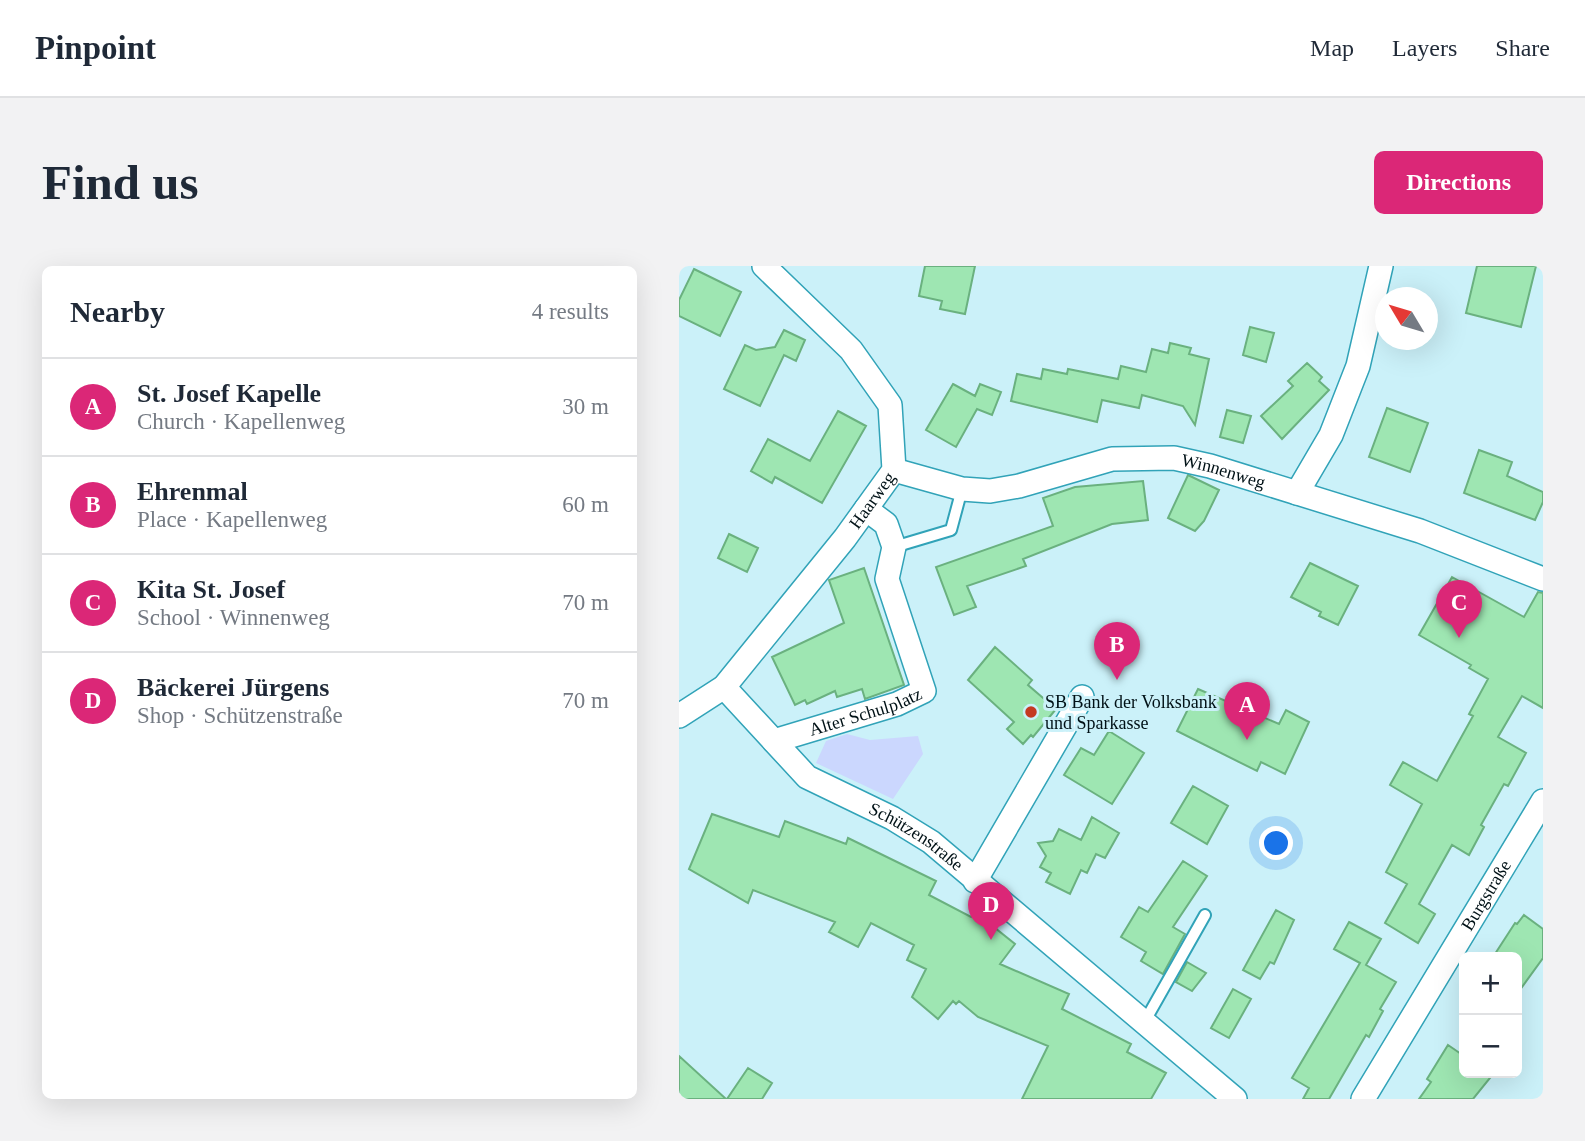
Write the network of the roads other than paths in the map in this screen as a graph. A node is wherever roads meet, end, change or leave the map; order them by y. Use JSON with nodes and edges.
{"nodes":[{"id":1,"x":764,"y":266,"type":"edge"},
{"id":2,"x":1381,"y":266,"type":"edge"},
{"id":3,"x":894,"y":470,"type":"junction"},
{"id":4,"x":962,"y":489,"type":"junction"},
{"id":5,"x":1297,"y":493,"type":"junction"},
{"id":6,"x":866,"y":509,"type":"junction"},
{"id":7,"x":894,"y":547,"type":"junction"},
{"id":8,"x":1543,"y":579,"type":"edge"},
{"id":9,"x":724,"y":687,"type":"junction"},
{"id":10,"x":1082,"y":697,"type":"dead end"},
{"id":11,"x":679,"y":716,"type":"edge"},
{"id":12,"x":774,"y":741,"type":"junction"},
{"id":13,"x":1543,"y":800,"type":"edge"},
{"id":14,"x":975,"y":881,"type":"junction"},
{"id":15,"x":1205,"y":915,"type":"dead end"},
{"id":16,"x":1145,"y":1021,"type":"junction"},
{"id":17,"x":1235,"y":1099,"type":"edge"},
{"id":18,"x":1363,"y":1099,"type":"edge"}],
"edges":[{"from":1,"to":3,"type":"street","name":"Haarweg"},
{"from":2,"to":5,"type":"street"},
{"from":3,"to":4,"type":"street","name":"Winnenweg"},
{"from":3,"to":6,"type":"street","name":"Haarweg"},
{"from":4,"to":5,"type":"street","name":"Winnenweg"},
{"from":4,"to":7,"type":"lane"},
{"from":5,"to":8,"type":"street","name":"Winnenweg"},
{"from":6,"to":7,"type":"street"},
{"from":6,"to":9,"type":"street","name":"Haarweg"},
{"from":7,"to":12,"type":"street","name":"Alter Schulplatz"},
{"from":9,"to":11,"type":"street","name":"Haarweg"},
{"from":9,"to":12,"type":"street","name":"Schützenstraße"},
{"from":10,"to":14,"type":"street"},
{"from":12,"to":14,"type":"street","name":"Schützenstraße"},
{"from":13,"to":18,"type":"street","name":"Burgstraße"},
{"from":14,"to":16,"type":"street","name":"Schützenstraße"},
{"from":15,"to":16,"type":"lane"},
{"from":16,"to":17,"type":"street","name":"Schützenstraße"}]}
